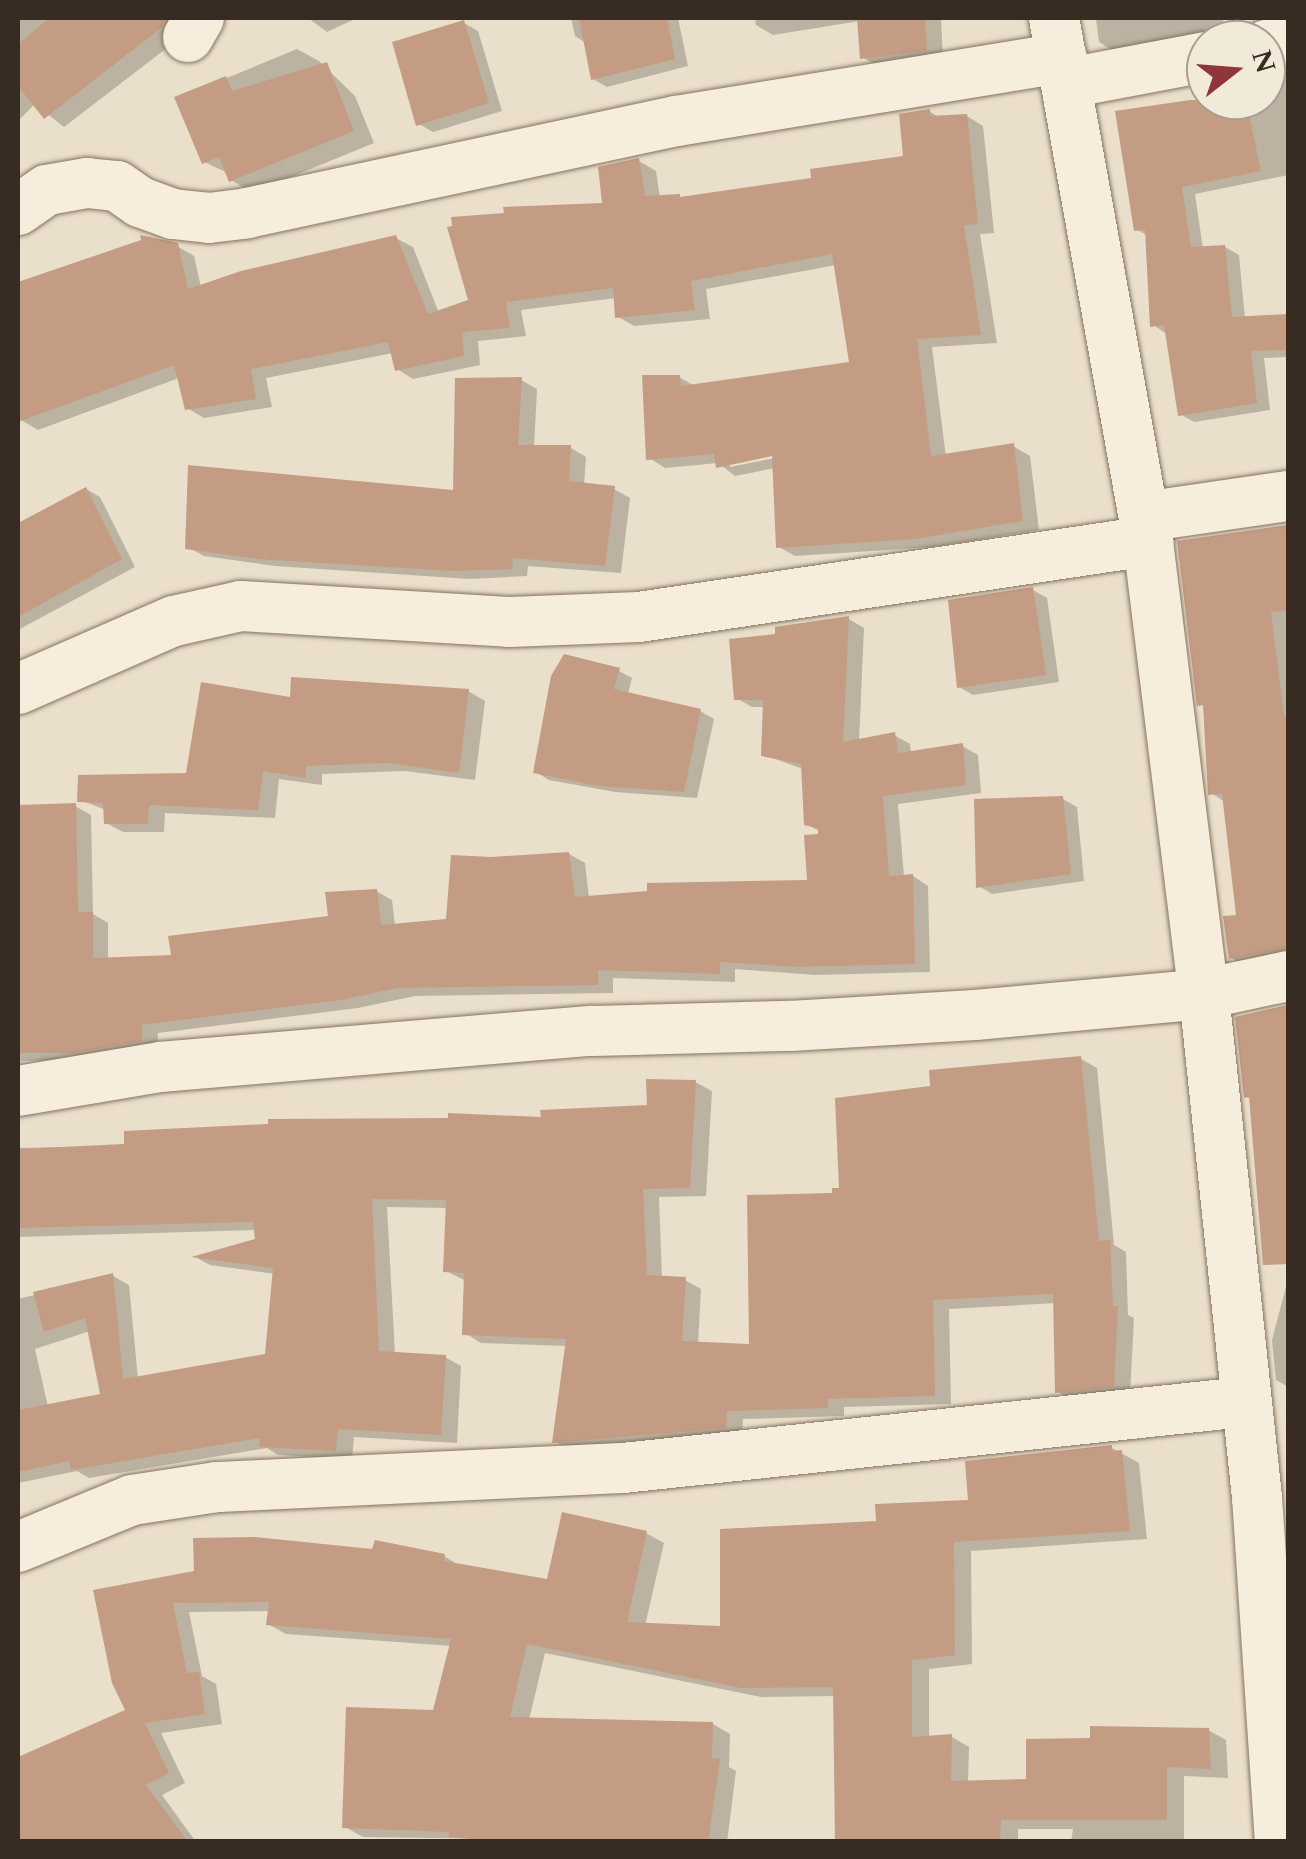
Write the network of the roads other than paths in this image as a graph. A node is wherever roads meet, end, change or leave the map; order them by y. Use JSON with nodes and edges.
{"nodes":[{"id":1,"x":1062,"y":53,"type":"edge"},
{"id":2,"x":1186,"y":56,"type":"edge"},
{"id":3,"x":18,"y":210,"type":"edge"},
{"id":4,"x":1288,"y":496,"type":"edge"},
{"id":5,"x":1146,"y":529,"type":"junction"},
{"id":6,"x":18,"y":688,"type":"edge"},
{"id":7,"x":1288,"y":976,"type":"edge"},
{"id":8,"x":1204,"y":994,"type":"junction"},
{"id":9,"x":18,"y":1091,"type":"edge"},
{"id":10,"x":1244,"y":1402,"type":"junction"},
{"id":11,"x":1273,"y":1496,"type":"edge"},
{"id":12,"x":18,"y":1547,"type":"edge"},
{"id":13,"x":1280,"y":1842,"type":"edge"}],
"edges":[{"from":1,"to":2,"type":"street"},
{"from":1,"to":3,"type":"street"},
{"from":1,"to":5,"type":"street"},
{"from":4,"to":5,"type":"street"},
{"from":5,"to":6,"type":"street"},
{"from":5,"to":8,"type":"street"},
{"from":7,"to":8,"type":"street"},
{"from":8,"to":9,"type":"street"},
{"from":8,"to":10,"type":"street"},
{"from":10,"to":11,"type":"street"},
{"from":10,"to":12,"type":"street"},
{"from":11,"to":13,"type":"street"}]}
